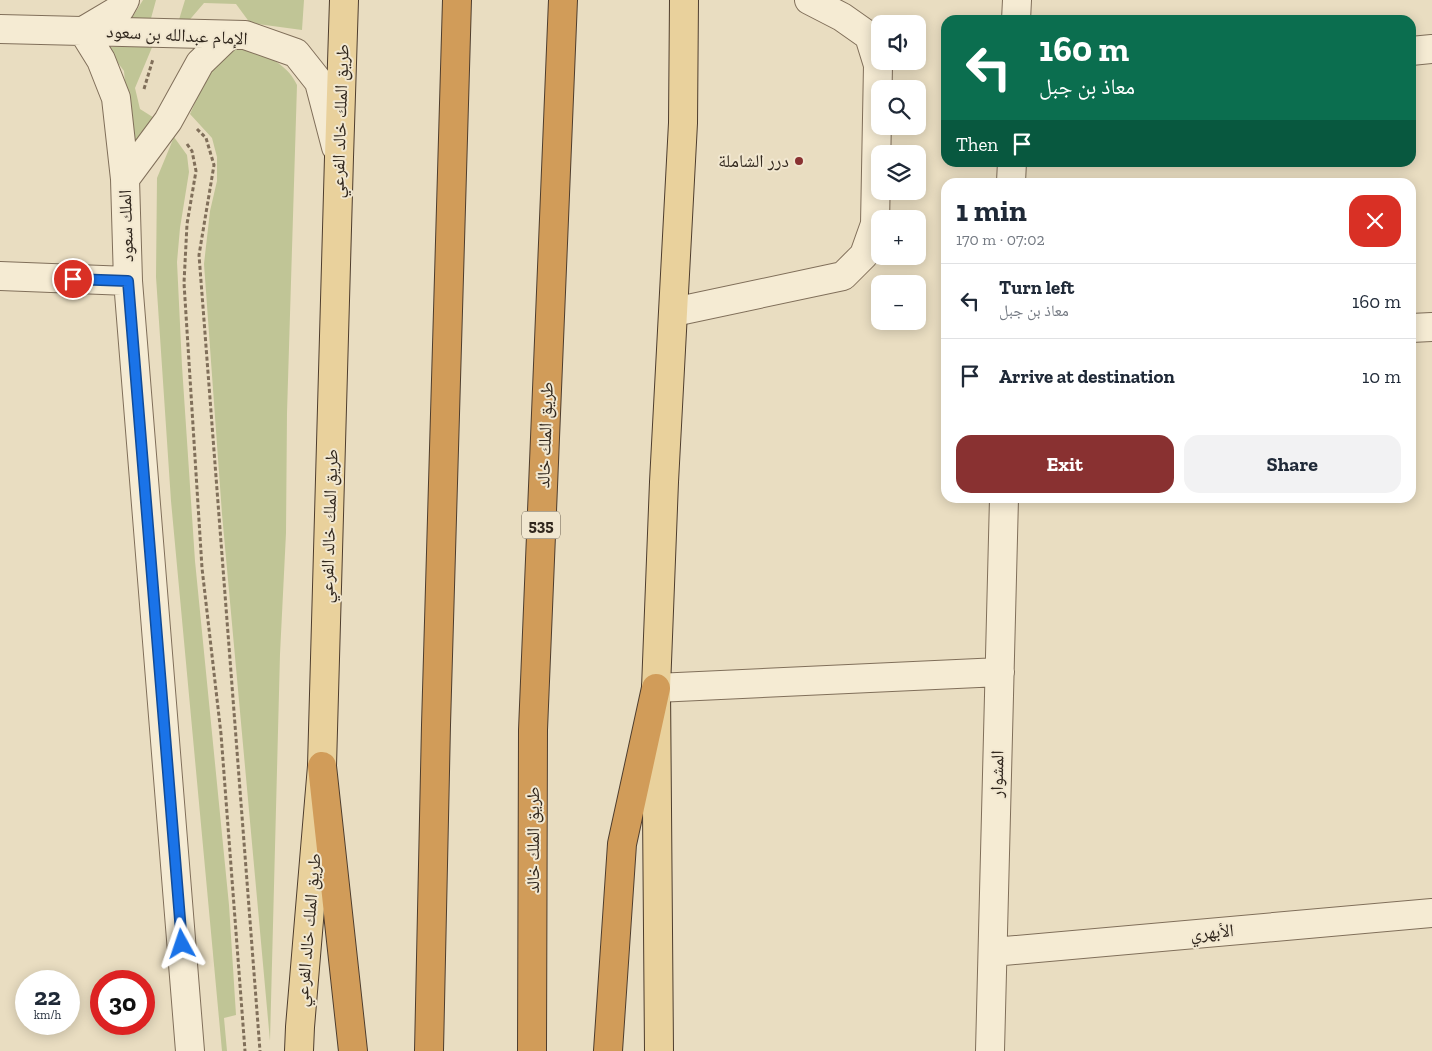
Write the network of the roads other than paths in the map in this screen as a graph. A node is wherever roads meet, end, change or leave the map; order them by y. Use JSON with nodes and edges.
{"nodes":[{"id":1,"x":125,"y":0,"type":"edge"},
{"id":2,"x":344,"y":0,"type":"edge"},
{"id":3,"x":457,"y":0,"type":"edge"},
{"id":4,"x":563,"y":0,"type":"edge"},
{"id":5,"x":684,"y":0,"type":"edge"},
{"id":6,"x":809,"y":0,"type":"edge"},
{"id":7,"x":1017,"y":0,"type":"edge"},
{"id":8,"x":1016,"y":15,"type":"edge"},
{"id":9,"x":0,"y":29,"type":"edge"},
{"id":10,"x":83,"y":31,"type":"junction"},
{"id":11,"x":229,"y":35,"type":"junction"},
{"id":12,"x":1432,"y":49,"type":"edge"},
{"id":13,"x":1416,"y":51,"type":"edge"},
{"id":14,"x":338,"y":157,"type":"junction"},
{"id":15,"x":125,"y":180,"type":"junction"},
{"id":16,"x":0,"y":276,"type":"edge"},
{"id":17,"x":128,"y":281,"type":"junction"},
{"id":18,"x":674,"y":312,"type":"junction"},
{"id":19,"x":1432,"y":327,"type":"edge"},
{"id":20,"x":1416,"y":328,"type":"edge"},
{"id":21,"x":1004,"y":503,"type":"edge"},
{"id":22,"x":1000,"y":672,"type":"junction"},
{"id":23,"x":656,"y":688,"type":"junction"},
{"id":24,"x":322,"y":766,"type":"junction"},
{"id":25,"x":1432,"y":912,"type":"edge"},
{"id":26,"x":993,"y":952,"type":"junction"},
{"id":27,"x":190,"y":1051,"type":"edge"},
{"id":28,"x":300,"y":1051,"type":"edge"},
{"id":29,"x":353,"y":1051,"type":"edge"},
{"id":30,"x":429,"y":1051,"type":"edge"},
{"id":31,"x":532,"y":1051,"type":"edge"},
{"id":32,"x":608,"y":1051,"type":"edge"},
{"id":33,"x":659,"y":1051,"type":"edge"},
{"id":34,"x":990,"y":1051,"type":"edge"}],
"edges":[{"from":1,"to":10,"type":"street"},
{"from":2,"to":14,"type":"main road","name":"طريق الملك خالد الفرعي"},
{"from":3,"to":30,"type":"highway"},
{"from":4,"to":31,"type":"highway","name":"طريق الملك خالد","number":"535"},
{"from":5,"to":18,"type":"main road"},
{"from":6,"to":18,"type":"street"},
{"from":7,"to":8,"type":"street"},
{"from":9,"to":10,"type":"street","name":"الإمام عبدالله بن سعود"},
{"from":10,"to":11,"type":"street","name":"الإمام عبدالله بن سعود"},
{"from":10,"to":15,"type":"street","name":"الملك سعود"},
{"from":11,"to":14,"type":"street","name":"الإمام عبدالله بن سعود"},
{"from":11,"to":15,"type":"street"},
{"from":12,"to":13,"type":"street"},
{"from":14,"to":24,"type":"main road","name":"طريق الملك خالد الفرعي"},
{"from":15,"to":17,"type":"street","name":"الملك سعود"},
{"from":16,"to":17,"type":"street"},
{"from":17,"to":27,"type":"street","name":"الملك سعود"},
{"from":18,"to":23,"type":"main road"},
{"from":19,"to":20,"type":"street"},
{"from":21,"to":22,"type":"street","name":"المشوار"},
{"from":22,"to":23,"type":"street"},
{"from":22,"to":26,"type":"street","name":"المشوار"},
{"from":23,"to":32,"type":"highway"},
{"from":23,"to":33,"type":"main road"},
{"from":24,"to":28,"type":"main road","name":"طريق الملك خالد الفرعي"},
{"from":24,"to":29,"type":"highway"},
{"from":25,"to":26,"type":"street","name":"الأبهري"},
{"from":26,"to":34,"type":"street","name":"المشوار"}]}
